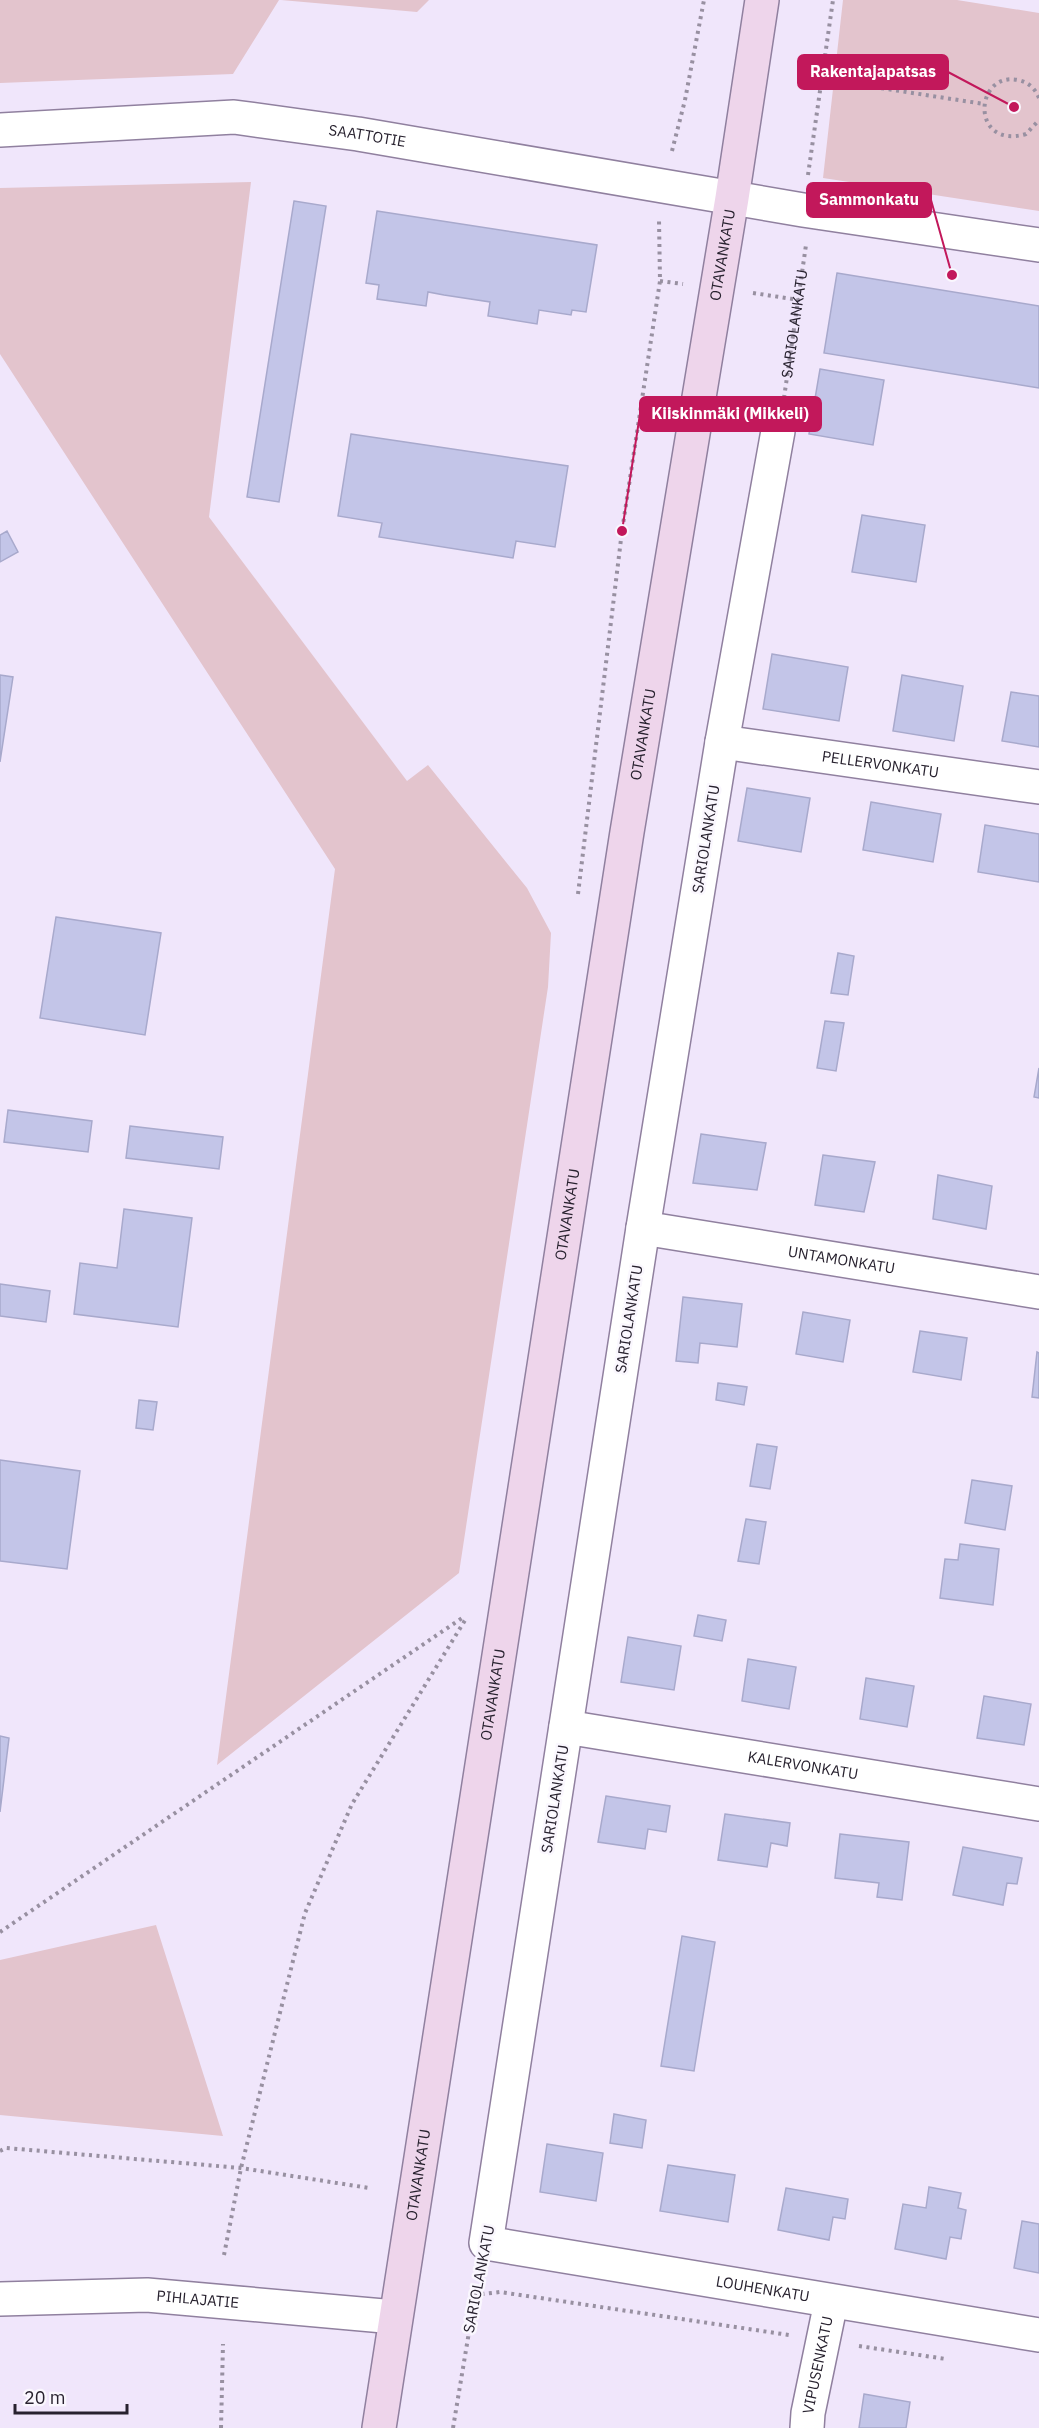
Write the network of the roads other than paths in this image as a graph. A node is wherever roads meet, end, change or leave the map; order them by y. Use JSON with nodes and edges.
{"nodes":[{"id":1,"x":762,"y":0,"type":"edge"},
{"id":2,"x":0,"y":130,"type":"edge"},
{"id":3,"x":732,"y":198,"type":"junction"},
{"id":4,"x":1039,"y":245,"type":"edge"},
{"id":5,"x":778,"y":431,"type":"road end"},
{"id":6,"x":722,"y":742,"type":"junction"},
{"id":7,"x":1039,"y":787,"type":"edge"},
{"id":8,"x":643,"y":1228,"type":"junction"},
{"id":9,"x":1039,"y":1292,"type":"edge"},
{"id":10,"x":566,"y":1726,"type":"junction"},
{"id":11,"x":1039,"y":1804,"type":"edge"},
{"id":12,"x":486,"y":2243,"type":"joint"},
{"id":13,"x":0,"y":2299,"type":"edge"},
{"id":14,"x":831,"y":2302,"type":"junction"},
{"id":15,"x":395,"y":2317,"type":"junction"},
{"id":16,"x":1039,"y":2335,"type":"edge"},
{"id":17,"x":379,"y":2428,"type":"edge"},
{"id":18,"x":807,"y":2428,"type":"edge"}],
"edges":[{"from":1,"to":3,"type":"main road","name":"OTAVANKATU"},
{"from":2,"to":3,"type":"street","name":"SAATTOTIE"},
{"from":3,"to":4,"type":"street","name":"SAATTOTIE"},
{"from":3,"to":15,"type":"main road","name":"OTAVANKATU"},
{"from":5,"to":6,"type":"street","name":"SARIOLANKATU"},
{"from":6,"to":7,"type":"street","name":"PELLERVONKATU"},
{"from":6,"to":8,"type":"street","name":"SARIOLANKATU"},
{"from":8,"to":9,"type":"street","name":"UNTAMONKATU"},
{"from":8,"to":10,"type":"street","name":"SARIOLANKATU"},
{"from":10,"to":11,"type":"street","name":"KALERVONKATU"},
{"from":10,"to":12,"type":"street","name":"SARIOLANKATU"},
{"from":12,"to":14,"type":"street","name":"LOUHENKATU"},
{"from":13,"to":15,"type":"street","name":"PIHLAJATIE"},
{"from":14,"to":16,"type":"street","name":"LOUHENKATU"},
{"from":14,"to":18,"type":"street","name":"VIPUSENKATU"},
{"from":15,"to":17,"type":"main road","name":"OTAVANKATU"}]}
